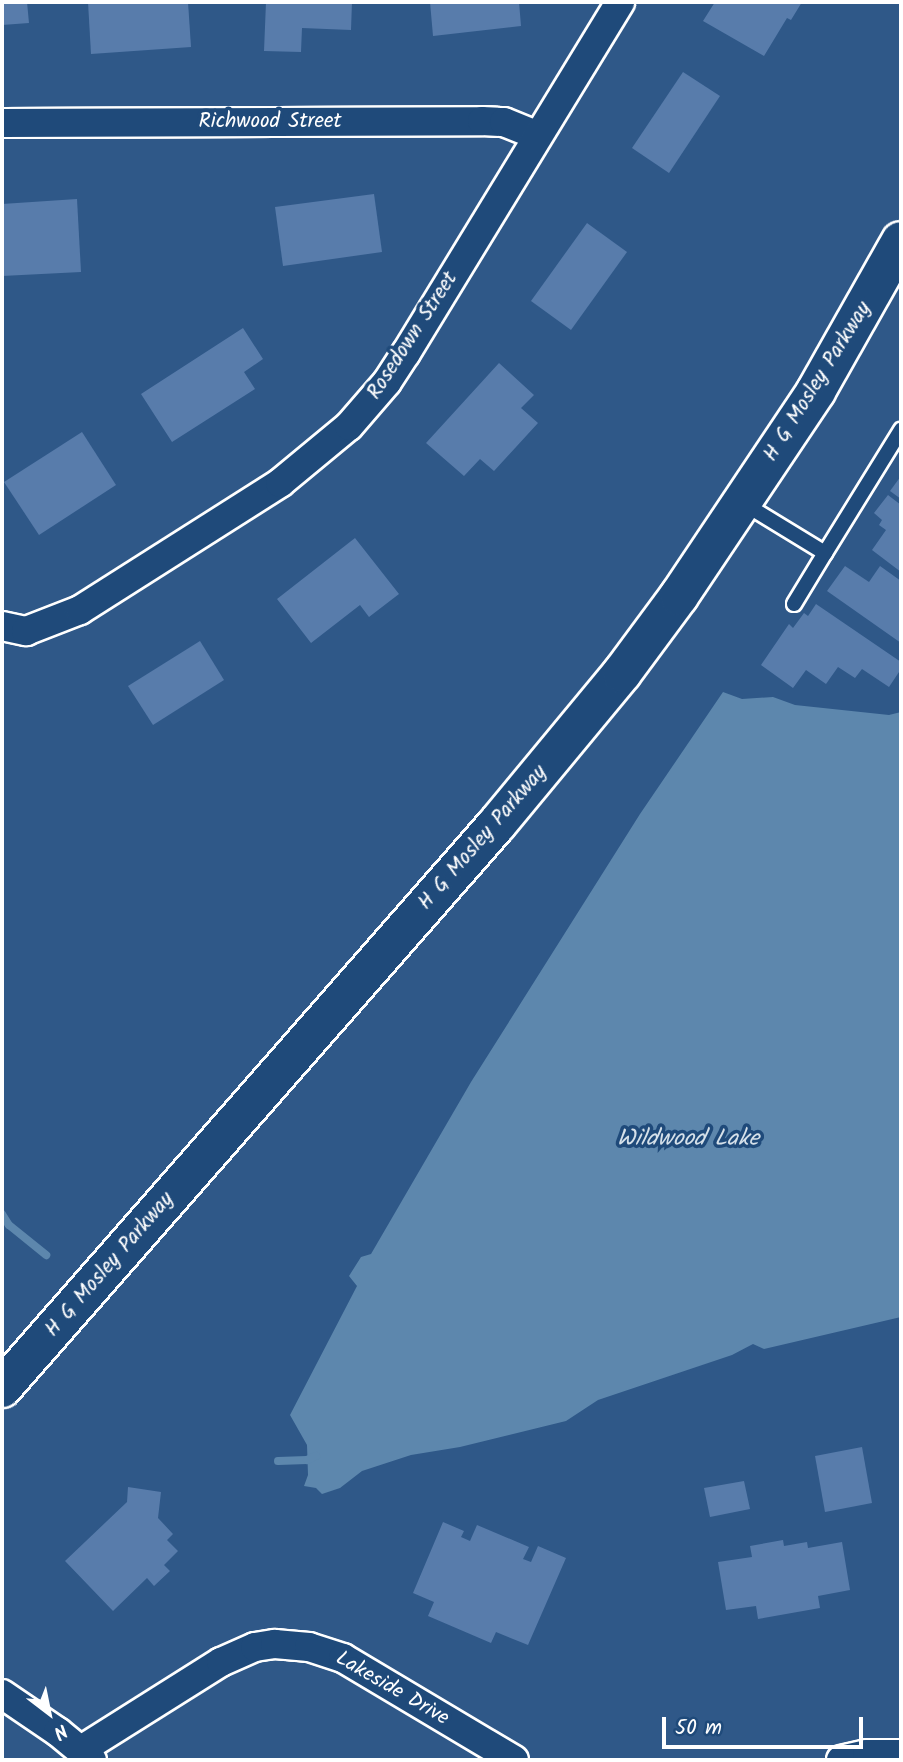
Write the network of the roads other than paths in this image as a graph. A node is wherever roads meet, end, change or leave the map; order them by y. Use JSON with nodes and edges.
{"nodes":[{"id":1,"x":620,"y":2,"type":"edge"},
{"id":2,"x":2,"y":123,"type":"edge"},
{"id":3,"x":537,"y":135,"type":"junction"},
{"id":4,"x":901,"y":241,"type":"edge"},
{"id":5,"x":901,"y":430,"type":"edge"},
{"id":6,"x":742,"y":502,"type":"junction"},
{"id":7,"x":825,"y":553,"type":"junction"},
{"id":8,"x":794,"y":604,"type":"dead end"},
{"id":9,"x":2,"y":626,"type":"edge"},
{"id":10,"x":2,"y":1388,"type":"edge"},
{"id":11,"x":2,"y":1694,"type":"edge"},
{"id":12,"x":901,"y":1754,"type":"edge"},
{"id":13,"x":87,"y":1755,"type":"edge"},
{"id":14,"x":514,"y":1760,"type":"edge"},
{"id":15,"x":841,"y":1760,"type":"edge"}],
"edges":[{"from":1,"to":3,"type":"street","name":"Rosedown Street"},
{"from":2,"to":3,"type":"street","name":"Richwood Street"},
{"from":3,"to":9,"type":"street","name":"Rosedown Street"},
{"from":4,"to":6,"type":"main road","name":"H G Mosley Parkway"},
{"from":5,"to":7,"type":"lane"},
{"from":6,"to":7,"type":"lane"},
{"from":6,"to":10,"type":"main road","name":"H G Mosley Parkway"},
{"from":7,"to":8,"type":"lane"},
{"from":11,"to":13,"type":"street"},
{"from":12,"to":15,"type":"street"},
{"from":13,"to":14,"type":"street","name":"Lakeside Drive"}]}
